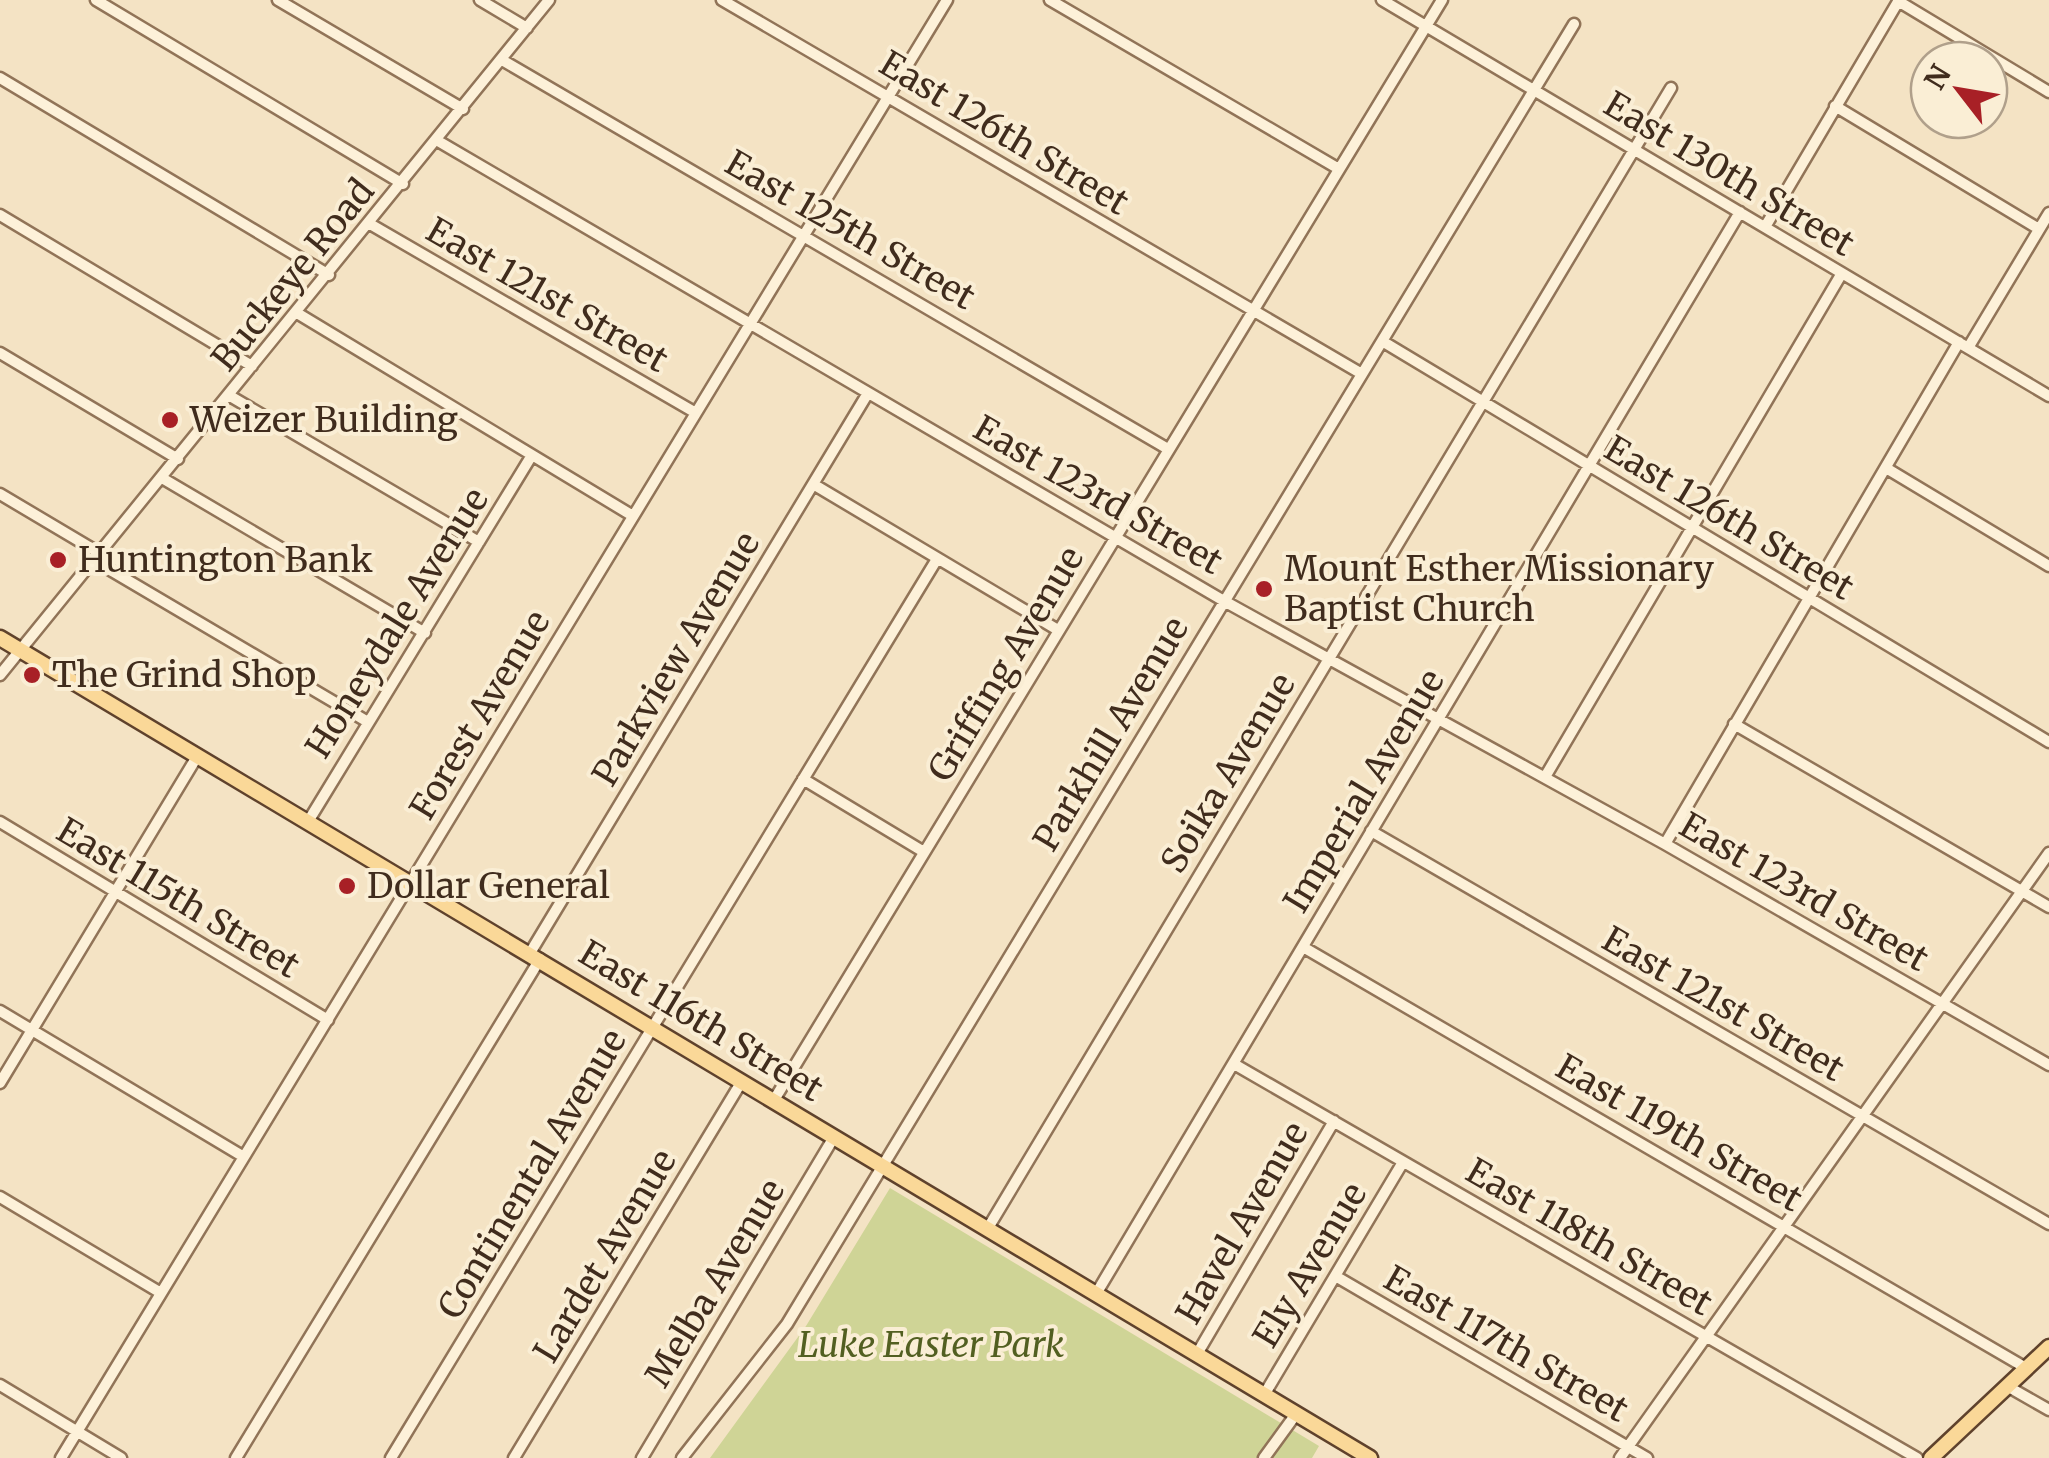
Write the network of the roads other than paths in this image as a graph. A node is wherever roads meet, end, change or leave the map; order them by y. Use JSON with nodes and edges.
{"nodes":[{"id":1,"x":96,"y":0,"type":"edge"},
{"id":2,"x":278,"y":0,"type":"edge"},
{"id":3,"x":480,"y":0,"type":"edge"},
{"id":4,"x":549,"y":0,"type":"edge"},
{"id":5,"x":722,"y":0,"type":"edge"},
{"id":6,"x":948,"y":0,"type":"edge"},
{"id":7,"x":1050,"y":0,"type":"edge"},
{"id":8,"x":1382,"y":0,"type":"edge"},
{"id":9,"x":1442,"y":0,"type":"edge"},
{"id":10,"x":1898,"y":1,"type":"edge"},
{"id":11,"x":1574,"y":24,"type":"dead end"},
{"id":12,"x":1426,"y":26,"type":"junction"},
{"id":13,"x":527,"y":28,"type":"junction"},
{"id":14,"x":502,"y":60,"type":"junction"},
{"id":15,"x":0,"y":78,"type":"edge"},
{"id":16,"x":1671,"y":88,"type":"dead end"},
{"id":17,"x":1534,"y":90,"type":"junction"},
{"id":18,"x":2049,"y":92,"type":"edge"},
{"id":19,"x":889,"y":96,"type":"junction"},
{"id":20,"x":1835,"y":106,"type":"junction"},
{"id":21,"x":463,"y":109,"type":"junction"},
{"id":22,"x":438,"y":141,"type":"junction"},
{"id":23,"x":1634,"y":150,"type":"junction"},
{"id":24,"x":1339,"y":168,"type":"junction"},
{"id":25,"x":403,"y":184,"type":"junction"},
{"id":26,"x":1740,"y":212,"type":"junction"},
{"id":27,"x":2049,"y":213,"type":"edge"},
{"id":28,"x":0,"y":216,"type":"edge"},
{"id":29,"x":370,"y":224,"type":"junction"},
{"id":30,"x":1765,"y":228,"type":"junction"},
{"id":31,"x":2038,"y":231,"type":"junction"},
{"id":32,"x":804,"y":234,"type":"junction"},
{"id":33,"x":2049,"y":241,"type":"edge"},
{"id":34,"x":1842,"y":273,"type":"junction"},
{"id":35,"x":330,"y":275,"type":"junction"},
{"id":36,"x":1252,"y":312,"type":"junction"},
{"id":37,"x":297,"y":313,"type":"junction"},
{"id":38,"x":749,"y":324,"type":"junction"},
{"id":39,"x":1382,"y":341,"type":"junction"},
{"id":40,"x":1963,"y":345,"type":"junction"},
{"id":41,"x":0,"y":354,"type":"edge"},
{"id":42,"x":252,"y":366,"type":"junction"},
{"id":43,"x":1362,"y":374,"type":"junction"},
{"id":44,"x":868,"y":392,"type":"junction"},
{"id":45,"x":230,"y":396,"type":"junction"},
{"id":46,"x":2049,"y":396,"type":"edge"},
{"id":47,"x":1483,"y":400,"type":"junction"},
{"id":48,"x":696,"y":412,"type":"junction"},
{"id":49,"x":1168,"y":449,"type":"junction"},
{"id":50,"x":532,"y":455,"type":"junction"},
{"id":51,"x":178,"y":459,"type":"junction"},
{"id":52,"x":1587,"y":465,"type":"junction"},
{"id":53,"x":1886,"y":468,"type":"junction"},
{"id":54,"x":162,"y":478,"type":"junction"},
{"id":55,"x":813,"y":484,"type":"junction"},
{"id":56,"x":0,"y":494,"type":"edge"},
{"id":57,"x":633,"y":516,"type":"junction"},
{"id":58,"x":1692,"y":528,"type":"junction"},
{"id":59,"x":1114,"y":538,"type":"junction"},
{"id":60,"x":479,"y":542,"type":"junction"},
{"id":61,"x":98,"y":558,"type":"junction"},
{"id":62,"x":936,"y":558,"type":"junction"},
{"id":63,"x":2049,"y":566,"type":"edge"},
{"id":64,"x":1808,"y":597,"type":"junction"},
{"id":65,"x":1224,"y":601,"type":"junction"},
{"id":66,"x":1058,"y":630,"type":"junction"},
{"id":67,"x":425,"y":633,"type":"junction"},
{"id":68,"x":0,"y":638,"type":"edge"},
{"id":69,"x":20,"y":650,"type":"junction"},
{"id":70,"x":1329,"y":658,"type":"junction"},
{"id":71,"x":0,"y":675,"type":"edge"},
{"id":72,"x":1438,"y":718,"type":"junction"},
{"id":73,"x":368,"y":722,"type":"junction"},
{"id":74,"x":1734,"y":724,"type":"junction"},
{"id":75,"x":2049,"y":742,"type":"edge"},
{"id":76,"x":198,"y":755,"type":"junction"},
{"id":77,"x":1546,"y":777,"type":"junction"},
{"id":78,"x":803,"y":779,"type":"junction"},
{"id":79,"x":309,"y":820,"type":"junction"},
{"id":80,"x":0,"y":822,"type":"edge"},
{"id":81,"x":1370,"y":831,"type":"junction"},
{"id":82,"x":1665,"y":844,"type":"junction"},
{"id":83,"x":924,"y":852,"type":"junction"},
{"id":84,"x":2049,"y":853,"type":"edge"},
{"id":85,"x":411,"y":881,"type":"junction"},
{"id":86,"x":2021,"y":890,"type":"junction"},
{"id":87,"x":116,"y":892,"type":"junction"},
{"id":88,"x":2049,"y":906,"type":"edge"},
{"id":89,"x":1303,"y":947,"type":"junction"},
{"id":90,"x":535,"y":956,"type":"junction"},
{"id":91,"x":1941,"y":1002,"type":"junction"},
{"id":92,"x":0,"y":1011,"type":"edge"},
{"id":93,"x":328,"y":1020,"type":"junction"},
{"id":94,"x":654,"y":1027,"type":"junction"},
{"id":95,"x":32,"y":1030,"type":"junction"},
{"id":96,"x":1234,"y":1064,"type":"junction"},
{"id":97,"x":2049,"y":1065,"type":"edge"},
{"id":98,"x":742,"y":1082,"type":"junction"},
{"id":99,"x":0,"y":1083,"type":"edge"},
{"id":100,"x":774,"y":1100,"type":"junction"},
{"id":101,"x":1860,"y":1115,"type":"junction"},
{"id":102,"x":1334,"y":1121,"type":"junction"},
{"id":103,"x":834,"y":1137,"type":"junction"},
{"id":104,"x":244,"y":1157,"type":"junction"},
{"id":105,"x":1403,"y":1162,"type":"junction"},
{"id":106,"x":881,"y":1165,"type":"junction"},
{"id":107,"x":0,"y":1197,"type":"edge"},
{"id":108,"x":2049,"y":1224,"type":"edge"},
{"id":109,"x":1784,"y":1225,"type":"junction"},
{"id":110,"x":988,"y":1228,"type":"junction"},
{"id":111,"x":1337,"y":1277,"type":"junction"},
{"id":112,"x":161,"y":1292,"type":"junction"},
{"id":113,"x":1096,"y":1294,"type":"junction"},
{"id":114,"x":1706,"y":1337,"type":"junction"},
{"id":115,"x":2049,"y":1347,"type":"edge"},
{"id":116,"x":1197,"y":1354,"type":"junction"},
{"id":117,"x":2026,"y":1368,"type":"junction"},
{"id":118,"x":0,"y":1386,"type":"edge"},
{"id":119,"x":2008,"y":1386,"type":"junction"},
{"id":120,"x":1264,"y":1395,"type":"junction"},
{"id":121,"x":2049,"y":1410,"type":"edge"},
{"id":122,"x":1296,"y":1414,"type":"junction"},
{"id":123,"x":76,"y":1431,"type":"junction"},
{"id":124,"x":1628,"y":1447,"type":"junction"},
{"id":125,"x":61,"y":1458,"type":"edge"},
{"id":126,"x":121,"y":1458,"type":"edge"},
{"id":127,"x":236,"y":1458,"type":"edge"},
{"id":128,"x":392,"y":1458,"type":"edge"},
{"id":129,"x":514,"y":1458,"type":"edge"},
{"id":130,"x":642,"y":1458,"type":"edge"},
{"id":131,"x":682,"y":1458,"type":"edge"},
{"id":132,"x":1264,"y":1458,"type":"edge"},
{"id":133,"x":1370,"y":1458,"type":"edge"},
{"id":134,"x":1620,"y":1458,"type":"edge"},
{"id":135,"x":1647,"y":1458,"type":"edge"},
{"id":136,"x":1917,"y":1458,"type":"edge"},
{"id":137,"x":1931,"y":1458,"type":"edge"}],
"edges":[{"from":1,"to":25,"type":"street"},
{"from":2,"to":21,"type":"street"},
{"from":3,"to":13,"type":"street"},
{"from":4,"to":13,"type":"street","name":"Buckeye Road"},
{"from":5,"to":19,"type":"street","name":"East 126th Street"},
{"from":6,"to":19,"type":"street","name":"Forest Avenue"},
{"from":7,"to":24,"type":"street"},
{"from":8,"to":12,"type":"street","name":"East 130th Street"},
{"from":9,"to":12,"type":"street","name":"Griffing Avenue"},
{"from":10,"to":18,"type":"street"},
{"from":10,"to":20,"type":"street"},
{"from":11,"to":17,"type":"street","name":"Parkhill Avenue"},
{"from":12,"to":17,"type":"street","name":"East 130th Street"},
{"from":12,"to":24,"type":"street","name":"Griffing Avenue"},
{"from":13,"to":14,"type":"street","name":"Buckeye Road"},
{"from":14,"to":21,"type":"street","name":"Buckeye Road"},
{"from":14,"to":32,"type":"street","name":"East 125th Street"},
{"from":15,"to":35,"type":"street"},
{"from":16,"to":23,"type":"street","name":"Soika Avenue"},
{"from":17,"to":23,"type":"street","name":"East 130th Street"},
{"from":17,"to":39,"type":"street","name":"Parkhill Avenue"},
{"from":19,"to":32,"type":"street","name":"Forest Avenue"},
{"from":19,"to":36,"type":"street","name":"East 126th Street"},
{"from":20,"to":30,"type":"street"},
{"from":20,"to":31,"type":"street"},
{"from":21,"to":22,"type":"street","name":"Buckeye Road"},
{"from":22,"to":25,"type":"street","name":"Buckeye Road"},
{"from":22,"to":38,"type":"street","name":"East 123rd Street"},
{"from":23,"to":26,"type":"street","name":"East 130th Street"},
{"from":23,"to":47,"type":"street","name":"Soika Avenue"},
{"from":24,"to":36,"type":"street","name":"Griffing Avenue"},
{"from":25,"to":29,"type":"street","name":"Buckeye Road"},
{"from":26,"to":30,"type":"street","name":"East 130th Street"},
{"from":26,"to":52,"type":"street","name":"Imperial Avenue"},
{"from":27,"to":31,"type":"street"},
{"from":28,"to":42,"type":"street"},
{"from":29,"to":35,"type":"street","name":"Buckeye Road"},
{"from":29,"to":48,"type":"street","name":"East 121st Street"},
{"from":30,"to":34,"type":"street","name":"East 130th Street"},
{"from":31,"to":33,"type":"street"},
{"from":31,"to":40,"type":"street"},
{"from":32,"to":38,"type":"street","name":"Forest Avenue"},
{"from":32,"to":49,"type":"street","name":"East 125th Street"},
{"from":34,"to":40,"type":"street","name":"East 130th Street"},
{"from":34,"to":58,"type":"street"},
{"from":35,"to":37,"type":"street","name":"Buckeye Road"},
{"from":36,"to":43,"type":"street","name":"East 126th Street"},
{"from":36,"to":49,"type":"street","name":"Griffing Avenue"},
{"from":37,"to":42,"type":"street","name":"Buckeye Road"},
{"from":37,"to":50,"type":"street"},
{"from":38,"to":44,"type":"street","name":"East 123rd Street"},
{"from":38,"to":48,"type":"street","name":"Forest Avenue"},
{"from":39,"to":43,"type":"street","name":"Parkhill Avenue"},
{"from":39,"to":47,"type":"street","name":"East 126th Street"},
{"from":40,"to":46,"type":"street","name":"East 130th Street"},
{"from":40,"to":53,"type":"street"},
{"from":41,"to":51,"type":"street"},
{"from":42,"to":45,"type":"street","name":"Buckeye Road"},
{"from":43,"to":65,"type":"street","name":"Parkhill Avenue"},
{"from":44,"to":55,"type":"street","name":"Parkview Avenue"},
{"from":44,"to":59,"type":"street","name":"East 123rd Street"},
{"from":45,"to":51,"type":"street","name":"Buckeye Road"},
{"from":45,"to":60,"type":"street"},
{"from":47,"to":52,"type":"street","name":"East 126th Street"},
{"from":47,"to":70,"type":"street","name":"Soika Avenue"},
{"from":48,"to":57,"type":"street","name":"Forest Avenue"},
{"from":49,"to":59,"type":"street","name":"Griffing Avenue"},
{"from":50,"to":57,"type":"street"},
{"from":50,"to":60,"type":"street","name":"Honeydale Avenue"},
{"from":51,"to":54,"type":"street","name":"Buckeye Road"},
{"from":52,"to":58,"type":"street","name":"East 126th Street"},
{"from":52,"to":72,"type":"street","name":"Imperial Avenue"},
{"from":53,"to":63,"type":"street"},
{"from":53,"to":64,"type":"street"},
{"from":54,"to":61,"type":"street","name":"Buckeye Road"},
{"from":54,"to":67,"type":"street"},
{"from":55,"to":62,"type":"street"},
{"from":55,"to":90,"type":"street","name":"Parkview Avenue"},
{"from":56,"to":61,"type":"street"},
{"from":57,"to":85,"type":"street","name":"Forest Avenue"},
{"from":58,"to":64,"type":"street","name":"East 126th Street"},
{"from":58,"to":77,"type":"street"},
{"from":59,"to":65,"type":"street","name":"East 123rd Street"},
{"from":59,"to":66,"type":"street","name":"Griffing Avenue"},
{"from":60,"to":67,"type":"street","name":"Honeydale Avenue"},
{"from":61,"to":69,"type":"street","name":"Buckeye Road"},
{"from":61,"to":73,"type":"street"},
{"from":62,"to":66,"type":"street"},
{"from":62,"to":78,"type":"street","name":"Continental Avenue"},
{"from":64,"to":74,"type":"street"},
{"from":64,"to":75,"type":"street","name":"East 126th Street"},
{"from":65,"to":70,"type":"street","name":"East 123rd Street"},
{"from":65,"to":106,"type":"street","name":"Parkhill Avenue"},
{"from":66,"to":83,"type":"street","name":"Griffing Avenue"},
{"from":67,"to":73,"type":"street","name":"Honeydale Avenue"},
{"from":68,"to":69,"type":"main road","name":"East 116th Street"},
{"from":69,"to":71,"type":"street","name":"Buckeye Road"},
{"from":69,"to":76,"type":"main road","name":"East 116th Street"},
{"from":70,"to":72,"type":"street","name":"East 123rd Street"},
{"from":70,"to":110,"type":"street","name":"Soika Avenue"},
{"from":72,"to":77,"type":"street","name":"East 123rd Street"},
{"from":72,"to":81,"type":"street","name":"Imperial Avenue"},
{"from":73,"to":79,"type":"street","name":"Honeydale Avenue"},
{"from":74,"to":82,"type":"street"},
{"from":74,"to":86,"type":"street"},
{"from":76,"to":79,"type":"main road","name":"East 116th Street"},
{"from":76,"to":87,"type":"street"},
{"from":77,"to":82,"type":"street","name":"East 123rd Street"},
{"from":78,"to":83,"type":"street"},
{"from":78,"to":94,"type":"street","name":"Continental Avenue"},
{"from":79,"to":85,"type":"main road","name":"East 116th Street"},
{"from":80,"to":87,"type":"street","name":"East 115th Street"},
{"from":81,"to":89,"type":"street","name":"Imperial Avenue"},
{"from":81,"to":101,"type":"street","name":"East 121st Street"},
{"from":82,"to":91,"type":"street","name":"East 123rd Street"},
{"from":83,"to":100,"type":"street","name":"Griffing Avenue"},
{"from":84,"to":86,"type":"street"},
{"from":85,"to":90,"type":"main road","name":"East 116th Street"},
{"from":85,"to":93,"type":"street","name":"Forest Avenue"},
{"from":86,"to":88,"type":"street"},
{"from":86,"to":91,"type":"street"},
{"from":87,"to":93,"type":"street","name":"East 115th Street"},
{"from":87,"to":95,"type":"street"},
{"from":89,"to":96,"type":"street","name":"Imperial Avenue"},
{"from":89,"to":109,"type":"street","name":"East 119th Street"},
{"from":90,"to":94,"type":"main road","name":"East 116th Street"},
{"from":90,"to":127,"type":"street","name":"Parkview Avenue"},
{"from":91,"to":97,"type":"street","name":"East 123rd Street"},
{"from":91,"to":101,"type":"street"},
{"from":92,"to":95,"type":"street"},
{"from":93,"to":104,"type":"street","name":"Forest Avenue"},
{"from":94,"to":98,"type":"main road","name":"East 116th Street"},
{"from":94,"to":128,"type":"street","name":"Continental Avenue"},
{"from":95,"to":99,"type":"street"},
{"from":95,"to":104,"type":"street"},
{"from":96,"to":102,"type":"street","name":"East 118th Street"},
{"from":96,"to":113,"type":"street","name":"Imperial Avenue"},
{"from":98,"to":100,"type":"main road","name":"East 116th Street"},
{"from":98,"to":129,"type":"street","name":"Lardet Avenue"},
{"from":100,"to":103,"type":"main road","name":"East 116th Street"},
{"from":101,"to":108,"type":"street","name":"East 121st Street"},
{"from":101,"to":109,"type":"street"},
{"from":102,"to":105,"type":"street","name":"East 118th Street"},
{"from":102,"to":116,"type":"street","name":"Havel Avenue"},
{"from":103,"to":106,"type":"main road","name":"East 116th Street"},
{"from":103,"to":130,"type":"street","name":"Melba Avenue"},
{"from":104,"to":112,"type":"street","name":"Forest Avenue"},
{"from":105,"to":111,"type":"street","name":"Ely Avenue"},
{"from":105,"to":114,"type":"street","name":"East 118th Street"},
{"from":106,"to":110,"type":"main road","name":"East 116th Street"},
{"from":106,"to":131,"type":"street","name":"Parkhill Avenue"},
{"from":107,"to":112,"type":"street"},
{"from":109,"to":114,"type":"street"},
{"from":109,"to":117,"type":"street","name":"East 119th Street"},
{"from":110,"to":113,"type":"main road","name":"East 116th Street"},
{"from":111,"to":120,"type":"street","name":"Ely Avenue"},
{"from":111,"to":124,"type":"street","name":"East 117th Street"},
{"from":112,"to":123,"type":"street","name":"Forest Avenue"},
{"from":113,"to":116,"type":"main road","name":"East 116th Street"},
{"from":114,"to":124,"type":"street"},
{"from":114,"to":136,"type":"street","name":"East 118th Street"},
{"from":115,"to":117,"type":"main road"},
{"from":116,"to":120,"type":"main road","name":"East 116th Street"},
{"from":117,"to":119,"type":"main road"},
{"from":118,"to":123,"type":"street"},
{"from":119,"to":121,"type":"street"},
{"from":119,"to":137,"type":"main road"},
{"from":120,"to":122,"type":"main road","name":"East 116th Street"},
{"from":122,"to":132,"type":"street"},
{"from":122,"to":133,"type":"main road","name":"East 116th Street"},
{"from":123,"to":125,"type":"street","name":"Forest Avenue"},
{"from":123,"to":126,"type":"street"},
{"from":124,"to":134,"type":"street"},
{"from":124,"to":135,"type":"street","name":"East 117th Street"}]}
